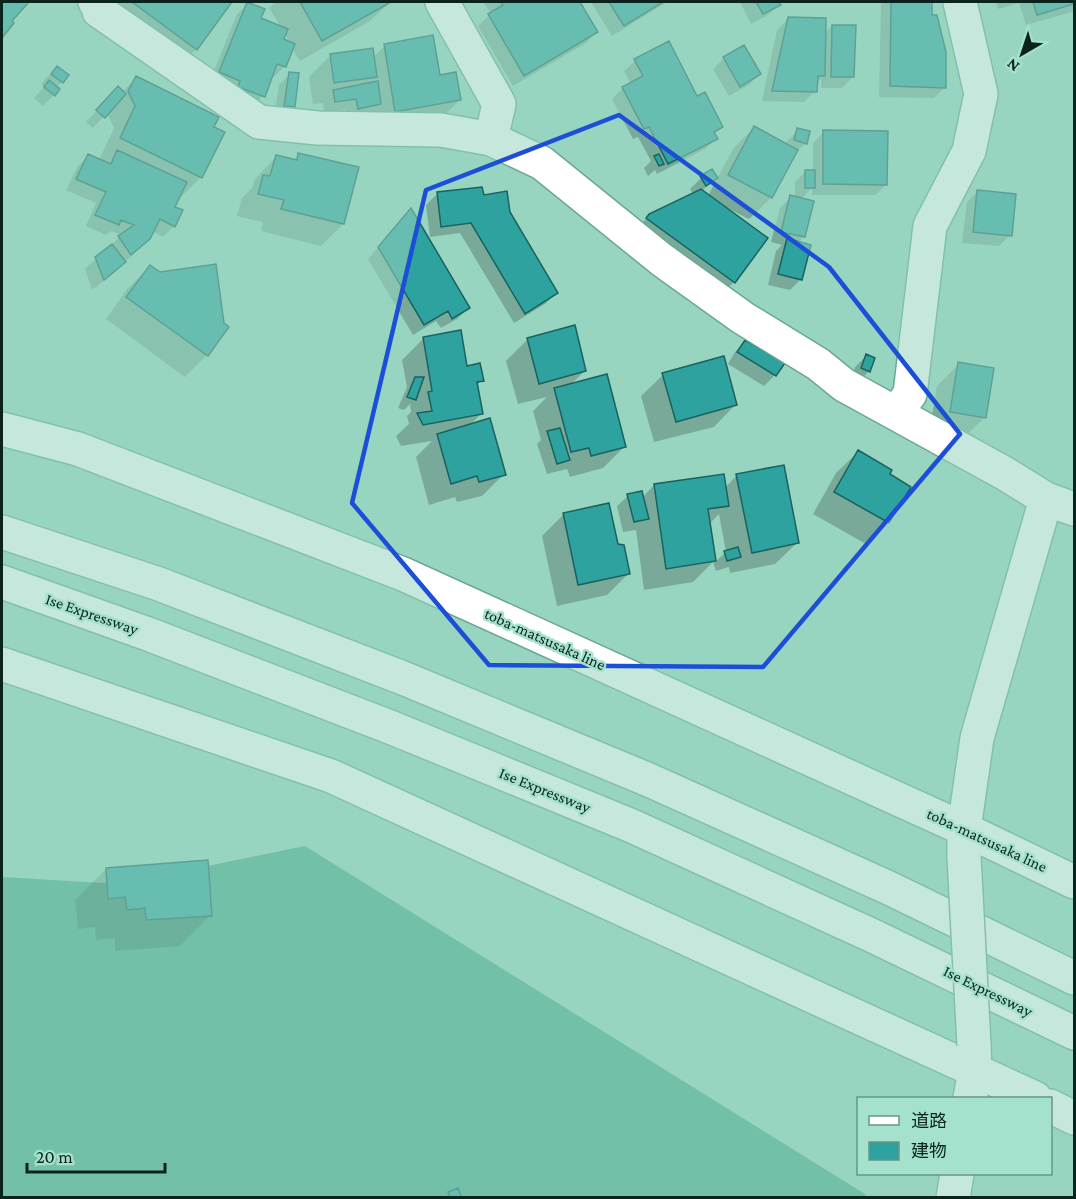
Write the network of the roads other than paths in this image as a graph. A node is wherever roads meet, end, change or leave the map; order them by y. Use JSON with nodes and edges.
{"nodes":[{"id":1,"x":95,"y":2,"type":"edge"},
{"id":2,"x":442,"y":2,"type":"edge"},
{"id":3,"x":960,"y":2,"type":"edge"},
{"id":4,"x":491,"y":139,"type":"junction"},
{"id":5,"x":896,"y":413,"type":"junction"},
{"id":6,"x":2,"y":429,"type":"edge"},
{"id":7,"x":1060,"y":504,"type":"edge"},
{"id":8,"x":2,"y":532,"type":"edge"},
{"id":9,"x":2,"y":582,"type":"edge"},
{"id":10,"x":2,"y":664,"type":"edge"},
{"id":11,"x":964,"y":843,"type":"junction"},
{"id":12,"x":1074,"y":882,"type":"edge"},
{"id":13,"x":1074,"y":978,"type":"edge"},
{"id":14,"x":1074,"y":1032,"type":"edge"},
{"id":15,"x":973,"y":1071,"type":"edge"},
{"id":16,"x":1033,"y":1097,"type":"edge"},
{"id":17,"x":1052,"y":1107,"type":"edge"},
{"id":18,"x":1074,"y":1118,"type":"edge"},
{"id":19,"x":957,"y":1175,"type":"edge"},
{"id":20,"x":953,"y":1197,"type":"edge"}],
"edges":[{"from":1,"to":4,"type":"main road"},
{"from":2,"to":4,"type":"main road"},
{"from":3,"to":5,"type":"main road"},
{"from":4,"to":5,"type":"main road"},
{"from":5,"to":7,"type":"main road"},
{"from":6,"to":11,"type":"main road","name":"toba-matsusaka line"},
{"from":7,"to":11,"type":"main road"},
{"from":8,"to":13,"type":"main road"},
{"from":9,"to":14,"type":"main road","name":"Ise Expressway"},
{"from":10,"to":15,"type":"main road"},
{"from":11,"to":12,"type":"main road","name":"toba-matsusaka line"},
{"from":11,"to":15,"type":"main road","bridge":true},
{"from":15,"to":16,"type":"main road"},
{"from":17,"to":18,"type":"main road"},
{"from":19,"to":20,"type":"main road"}]}
